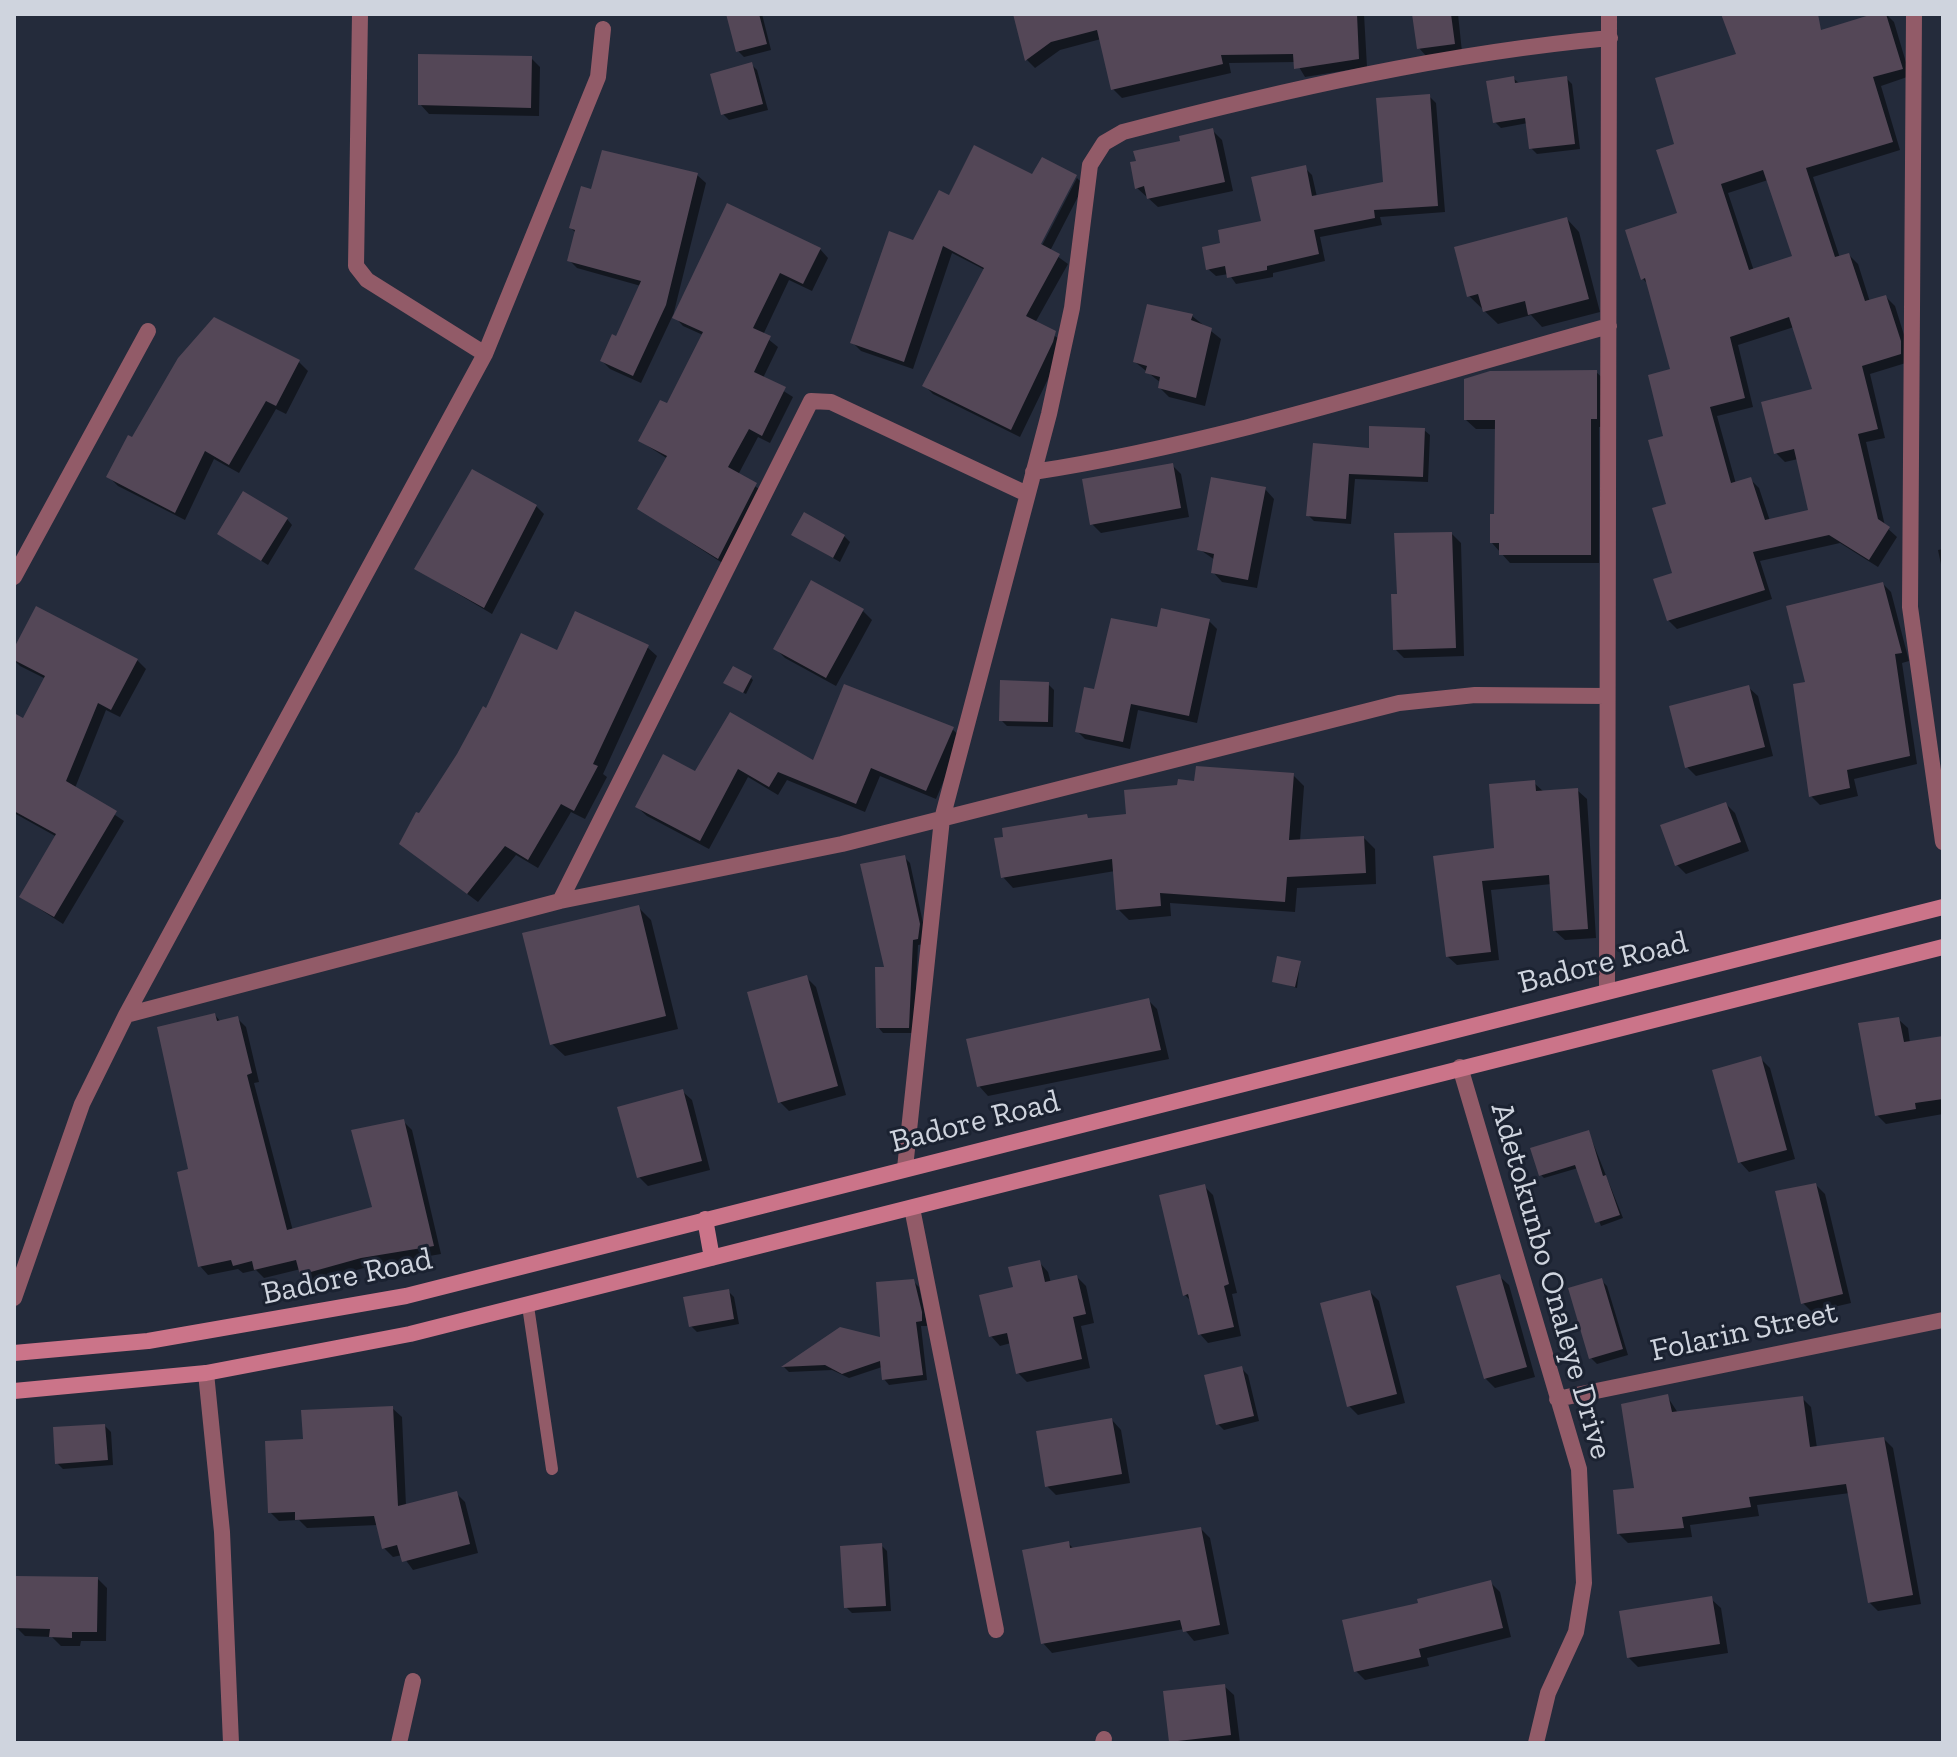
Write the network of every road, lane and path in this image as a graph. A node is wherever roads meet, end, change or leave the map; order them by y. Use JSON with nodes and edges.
{"nodes":[{"id":1,"x":360,"y":14,"type":"edge"},
{"id":2,"x":1609,"y":14,"type":"edge"},
{"id":3,"x":1914,"y":14,"type":"edge"},
{"id":4,"x":603,"y":29,"type":"dead end"},
{"id":5,"x":1610,"y":38,"type":"junction"},
{"id":6,"x":1609,"y":326,"type":"junction"},
{"id":7,"x":148,"y":331,"type":"dead end"},
{"id":8,"x":485,"y":354,"type":"junction"},
{"id":9,"x":1033,"y":472,"type":"junction"},
{"id":10,"x":1027,"y":494,"type":"junction"},
{"id":11,"x":14,"y":577,"type":"edge"},
{"id":12,"x":1607,"y":696,"type":"junction"},
{"id":13,"x":942,"y":819,"type":"junction"},
{"id":14,"x":1943,"y":842,"type":"edge"},
{"id":15,"x":560,"y":901,"type":"junction"},
{"id":16,"x":1943,"y":907,"type":"edge"},
{"id":17,"x":1943,"y":947,"type":"edge"},
{"id":18,"x":1607,"y":991,"type":"junction"},
{"id":19,"x":126,"y":1015,"type":"junction"},
{"id":20,"x":1460,"y":1067,"type":"junction"},
{"id":21,"x":905,"y":1168,"type":"junction"},
{"id":22,"x":912,"y":1208,"type":"junction"},
{"id":23,"x":705,"y":1219,"type":"junction"},
{"id":24,"x":712,"y":1258,"type":"junction"},
{"id":25,"x":14,"y":1298,"type":"edge"},
{"id":26,"x":528,"y":1306,"type":"junction"},
{"id":27,"x":1943,"y":1320,"type":"edge"},
{"id":28,"x":14,"y":1353,"type":"edge"},
{"id":29,"x":206,"y":1373,"type":"junction"},
{"id":30,"x":14,"y":1391,"type":"edge"},
{"id":31,"x":1557,"y":1399,"type":"junction"},
{"id":32,"x":552,"y":1469,"type":"dead end"},
{"id":33,"x":996,"y":1630,"type":"dead end"},
{"id":34,"x":413,"y":1681,"type":"dead end"},
{"id":35,"x":231,"y":1743,"type":"edge"},
{"id":36,"x":399,"y":1743,"type":"edge"},
{"id":37,"x":1536,"y":1743,"type":"edge"}],
"edges":[{"from":1,"to":8,"type":"street"},
{"from":2,"to":5,"type":"street"},
{"from":3,"to":14,"type":"street"},
{"from":4,"to":8,"type":"street"},
{"from":5,"to":6,"type":"street"},
{"from":5,"to":9,"type":"street"},
{"from":6,"to":9,"type":"street"},
{"from":6,"to":12,"type":"street"},
{"from":7,"to":11,"type":"street"},
{"from":8,"to":19,"type":"street"},
{"from":9,"to":10,"type":"street"},
{"from":10,"to":13,"type":"street"},
{"from":10,"to":15,"type":"street"},
{"from":12,"to":13,"type":"street"},
{"from":12,"to":18,"type":"street"},
{"from":13,"to":15,"type":"street"},
{"from":13,"to":21,"type":"street"},
{"from":15,"to":19,"type":"street"},
{"from":16,"to":18,"type":"main road","name":"Badore Road"},
{"from":17,"to":20,"type":"main road","name":"Badore Road"},
{"from":18,"to":21,"type":"main road","name":"Badore Road"},
{"from":19,"to":25,"type":"street"},
{"from":20,"to":22,"type":"main road","name":"Badore Road"},
{"from":20,"to":31,"type":"street","name":"Adetokunbo Onaleye Drive"},
{"from":21,"to":23,"type":"main road","name":"Badore Road"},
{"from":22,"to":24,"type":"main road","name":"Badore Road"},
{"from":22,"to":33,"type":"street"},
{"from":23,"to":24,"type":"main road"},
{"from":23,"to":28,"type":"main road","name":"Badore Road"},
{"from":24,"to":26,"type":"main road","name":"Badore Road"},
{"from":26,"to":29,"type":"main road","name":"Badore Road"},
{"from":26,"to":32,"type":"lane"},
{"from":27,"to":31,"type":"street","name":"Folarin Street"},
{"from":29,"to":30,"type":"main road","name":"Badore Road"},
{"from":29,"to":35,"type":"street"},
{"from":31,"to":37,"type":"street","name":"Adetokunbo Onaleye Drive"},
{"from":34,"to":36,"type":"street"}]}
